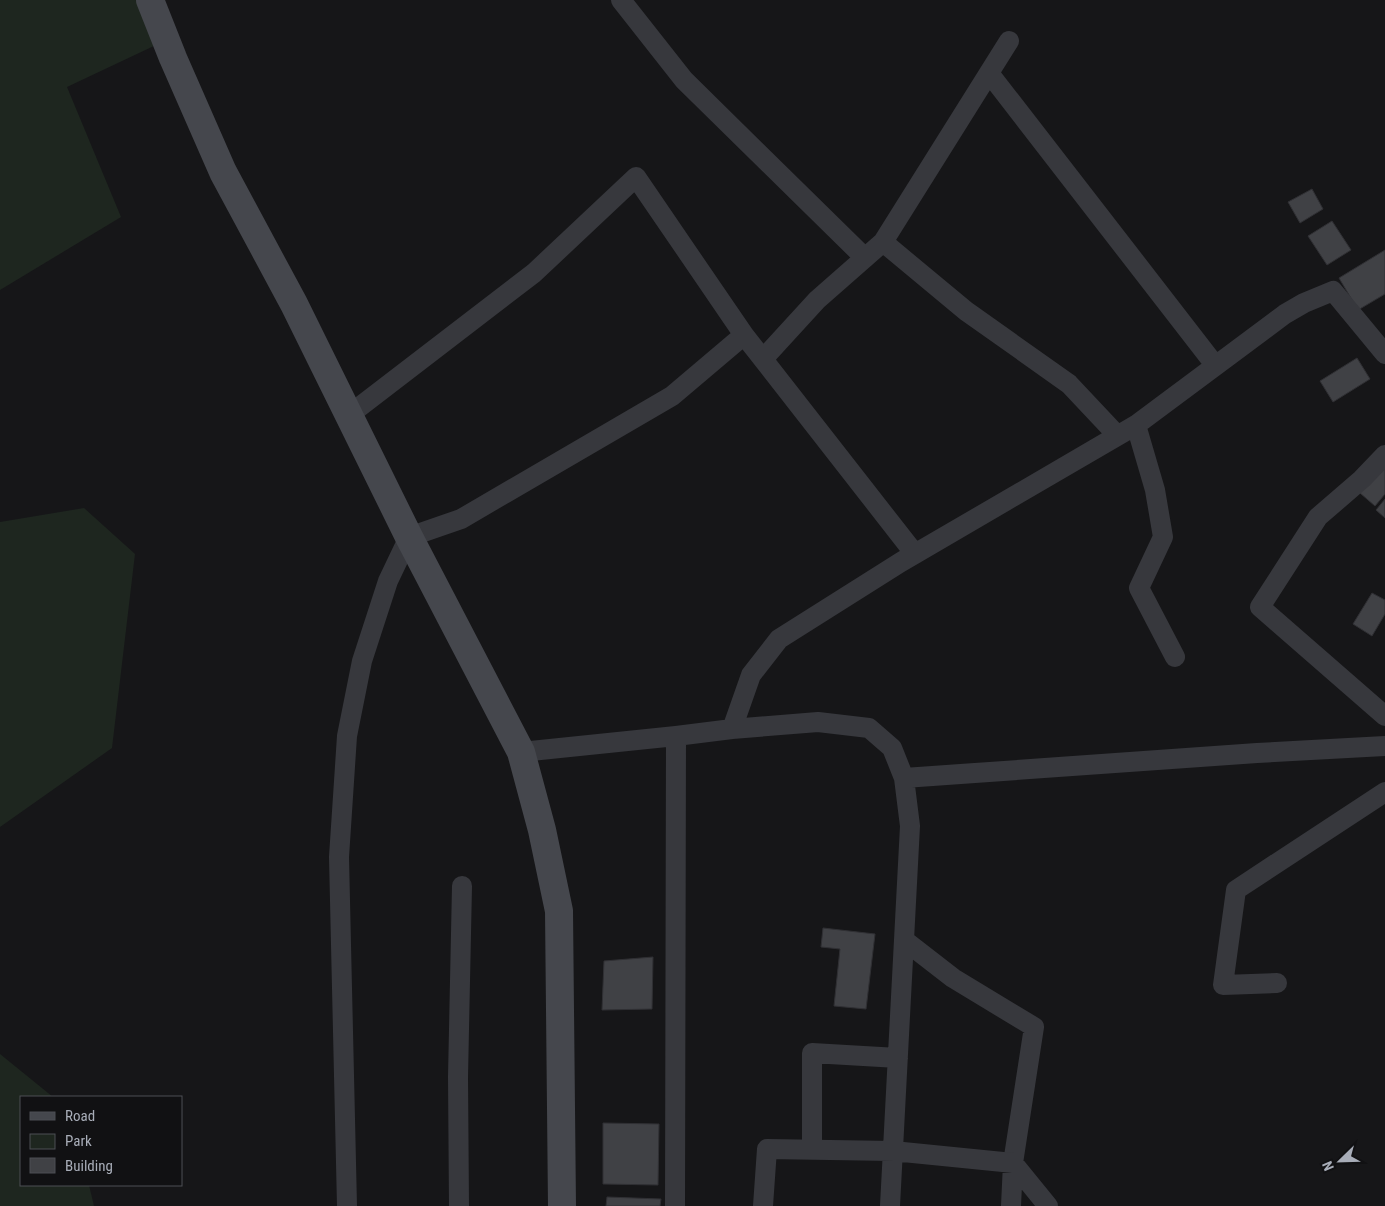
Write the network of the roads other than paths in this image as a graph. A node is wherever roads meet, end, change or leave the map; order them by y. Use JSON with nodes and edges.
{"nodes":[{"id":1,"x":150,"y":0,"type":"edge"},
{"id":2,"x":621,"y":0,"type":"edge"},
{"id":3,"x":1009,"y":41,"type":"dead end"},
{"id":4,"x":989,"y":73,"type":"junction"},
{"id":5,"x":883,"y":242,"type":"junction"},
{"id":6,"x":864,"y":258,"type":"junction"},
{"id":7,"x":744,"y":335,"type":"junction"},
{"id":8,"x":1385,"y":354,"type":"edge"},
{"id":9,"x":763,"y":359,"type":"junction"},
{"id":10,"x":1215,"y":365,"type":"junction"},
{"id":11,"x":349,"y":415,"type":"junction"},
{"id":12,"x":1136,"y":425,"type":"junction"},
{"id":13,"x":1117,"y":435,"type":"junction"},
{"id":14,"x":1385,"y":455,"type":"edge"},
{"id":15,"x":409,"y":537,"type":"junction"},
{"id":16,"x":915,"y":554,"type":"junction"},
{"id":17,"x":1175,"y":658,"type":"dead end"},
{"id":18,"x":1385,"y":716,"type":"edge"},
{"id":19,"x":732,"y":728,"type":"junction"},
{"id":20,"x":676,"y":736,"type":"junction"},
{"id":21,"x":1385,"y":746,"type":"edge"},
{"id":22,"x":521,"y":752,"type":"junction"},
{"id":23,"x":904,"y":778,"type":"junction"},
{"id":24,"x":1385,"y":792,"type":"edge"},
{"id":25,"x":462,"y":886,"type":"dead end"},
{"id":26,"x":904,"y":940,"type":"junction"},
{"id":27,"x":1277,"y":983,"type":"dead end"},
{"id":28,"x":898,"y":1058,"type":"junction"},
{"id":29,"x":812,"y":1150,"type":"junction"},
{"id":30,"x":893,"y":1151,"type":"junction"},
{"id":31,"x":1013,"y":1163,"type":"junction"},
{"id":32,"x":347,"y":1206,"type":"edge"},
{"id":33,"x":460,"y":1206,"type":"edge"},
{"id":34,"x":562,"y":1206,"type":"edge"},
{"id":35,"x":675,"y":1206,"type":"edge"},
{"id":36,"x":763,"y":1206,"type":"edge"},
{"id":37,"x":890,"y":1206,"type":"edge"},
{"id":38,"x":1011,"y":1206,"type":"edge"},
{"id":39,"x":1048,"y":1206,"type":"edge"}],
"edges":[{"from":1,"to":11,"type":"street"},
{"from":2,"to":6,"type":"street"},
{"from":3,"to":4,"type":"street"},
{"from":4,"to":5,"type":"street"},
{"from":4,"to":10,"type":"street"},
{"from":5,"to":6,"type":"street"},
{"from":5,"to":13,"type":"street"},
{"from":6,"to":9,"type":"street"},
{"from":7,"to":9,"type":"street"},
{"from":7,"to":11,"type":"street"},
{"from":7,"to":15,"type":"street"},
{"from":8,"to":10,"type":"street"},
{"from":9,"to":16,"type":"street"},
{"from":10,"to":12,"type":"street"},
{"from":11,"to":15,"type":"street"},
{"from":12,"to":13,"type":"street"},
{"from":12,"to":17,"type":"street"},
{"from":13,"to":16,"type":"street"},
{"from":14,"to":18,"type":"street"},
{"from":15,"to":22,"type":"street"},
{"from":15,"to":32,"type":"street"},
{"from":16,"to":19,"type":"street"},
{"from":19,"to":20,"type":"street"},
{"from":19,"to":23,"type":"street"},
{"from":20,"to":22,"type":"street"},
{"from":20,"to":35,"type":"street"},
{"from":21,"to":23,"type":"street"},
{"from":22,"to":34,"type":"street"},
{"from":23,"to":26,"type":"street"},
{"from":24,"to":27,"type":"street"},
{"from":25,"to":33,"type":"street"},
{"from":26,"to":28,"type":"street"},
{"from":26,"to":31,"type":"street"},
{"from":28,"to":29,"type":"street"},
{"from":28,"to":30,"type":"street"},
{"from":29,"to":30,"type":"street"},
{"from":29,"to":36,"type":"street"},
{"from":30,"to":31,"type":"street"},
{"from":30,"to":37,"type":"street"},
{"from":31,"to":38,"type":"street"},
{"from":31,"to":39,"type":"street"}]}
